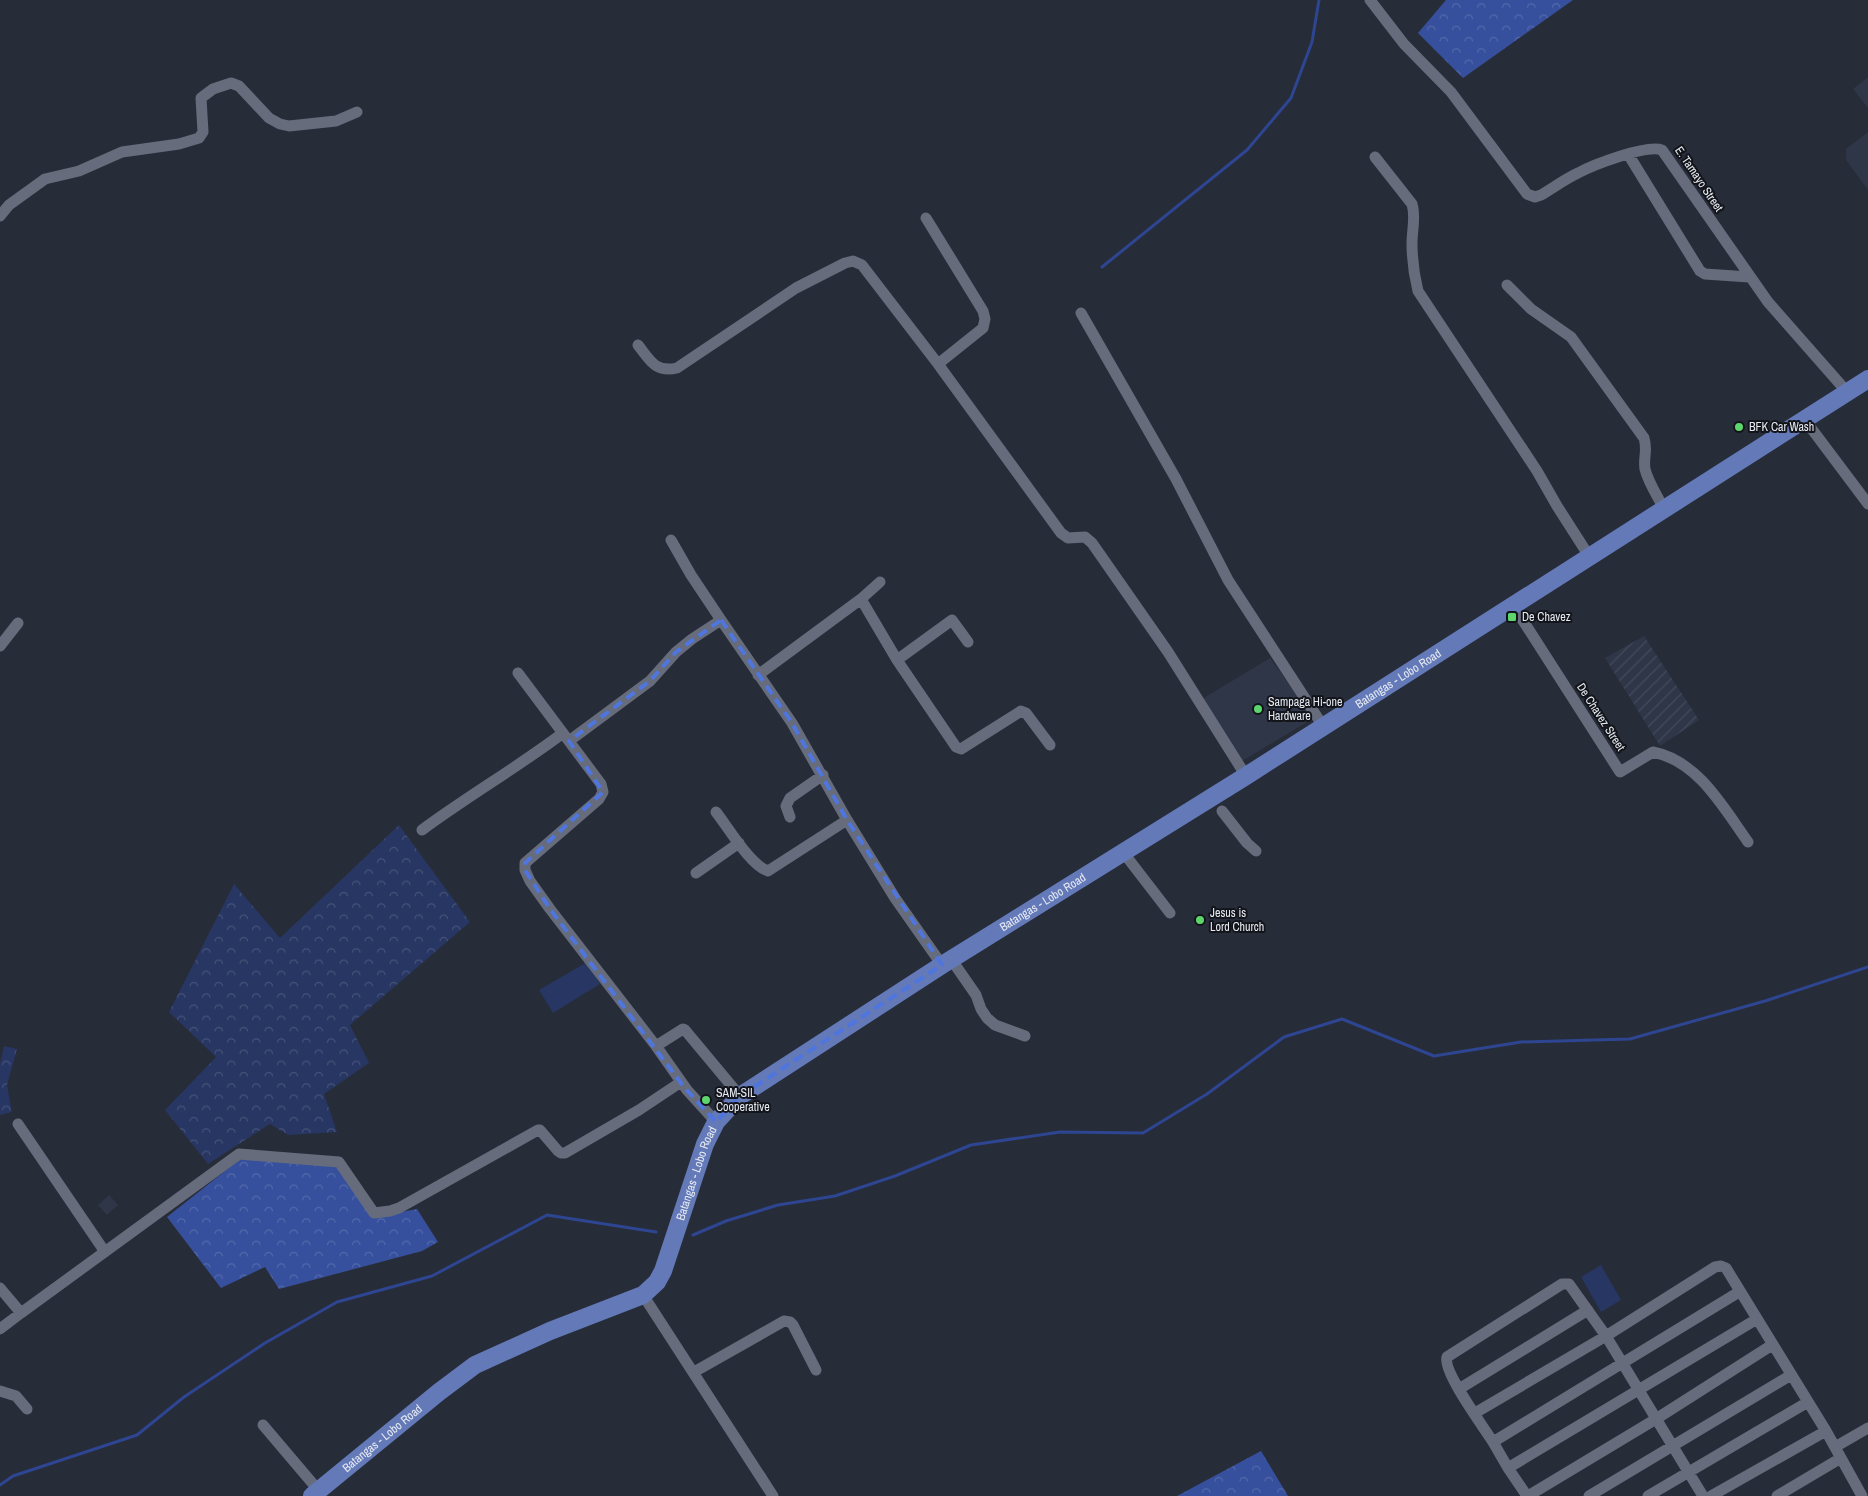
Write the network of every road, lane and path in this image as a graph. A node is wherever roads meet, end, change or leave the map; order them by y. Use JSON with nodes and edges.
{"nodes":[{"id":1,"x":1370,"y":0,"type":"edge"},
{"id":2,"x":357,"y":112,"type":"dead end"},
{"id":3,"x":1628,"y":154,"type":"junction"},
{"id":4,"x":1375,"y":158,"type":"dead end"},
{"id":5,"x":0,"y":216,"type":"edge"},
{"id":6,"x":926,"y":218,"type":"dead end"},
{"id":7,"x":1749,"y":277,"type":"junction"},
{"id":8,"x":1507,"y":285,"type":"dead end"},
{"id":9,"x":1081,"y":313,"type":"dead end"},
{"id":10,"x":638,"y":345,"type":"dead end"},
{"id":11,"x":938,"y":364,"type":"junction"},
{"id":12,"x":1868,"y":380,"type":"edge"},
{"id":13,"x":1848,"y":393,"type":"junction"},
{"id":14,"x":1805,"y":420,"type":"junction"},
{"id":15,"x":1868,"y":504,"type":"edge"},
{"id":16,"x":1664,"y":509,"type":"junction"},
{"id":17,"x":671,"y":540,"type":"dead end"},
{"id":18,"x":1589,"y":556,"type":"junction"},
{"id":19,"x":880,"y":582,"type":"dead end"},
{"id":20,"x":861,"y":599,"type":"junction"},
{"id":21,"x":1513,"y":605,"type":"junction"},
{"id":22,"x":721,"y":620,"type":"junction"},
{"id":23,"x":18,"y":623,"type":"dead end"},
{"id":24,"x":968,"y":642,"type":"dead end"},
{"id":25,"x":0,"y":646,"type":"edge"},
{"id":26,"x":897,"y":660,"type":"junction"},
{"id":27,"x":518,"y":672,"type":"dead end"},
{"id":28,"x":758,"y":675,"type":"junction"},
{"id":29,"x":1323,"y":726,"type":"junction"},
{"id":30,"x":566,"y":737,"type":"junction"},
{"id":31,"x":1050,"y":745,"type":"dead end"},
{"id":32,"x":823,"y":775,"type":"junction"},
{"id":33,"x":1246,"y":776,"type":"junction"},
{"id":34,"x":1217,"y":804,"type":"junction"},
{"id":35,"x":716,"y":812,"type":"dead end"},
{"id":36,"x":790,"y":817,"type":"dead end"},
{"id":37,"x":847,"y":820,"type":"junction"},
{"id":38,"x":422,"y":830,"type":"dead end"},
{"id":39,"x":1748,"y":842,"type":"dead end"},
{"id":40,"x":738,"y":843,"type":"junction"},
{"id":41,"x":1256,"y":851,"type":"dead end"},
{"id":42,"x":1123,"y":852,"type":"junction"},
{"id":43,"x":696,"y":873,"type":"dead end"},
{"id":44,"x":1170,"y":913,"type":"dead end"},
{"id":45,"x":947,"y":962,"type":"junction"},
{"id":46,"x":1024,"y":1036,"type":"dead end"},
{"id":47,"x":656,"y":1046,"type":"junction"},
{"id":48,"x":681,"y":1082,"type":"junction"},
{"id":49,"x":740,"y":1096,"type":"junction"},
{"id":50,"x":716,"y":1122,"type":"junction"},
{"id":51,"x":18,"y":1124,"type":"dead end"},
{"id":52,"x":105,"y":1252,"type":"junction"},
{"id":53,"x":0,"y":1288,"type":"edge"},
{"id":54,"x":1739,"y":1292,"type":"junction"},
{"id":55,"x":643,"y":1295,"type":"junction"},
{"id":56,"x":1588,"y":1310,"type":"junction"},
{"id":57,"x":21,"y":1313,"type":"junction"},
{"id":58,"x":1757,"y":1318,"type":"junction"},
{"id":59,"x":0,"y":1329,"type":"edge"},
{"id":60,"x":1606,"y":1336,"type":"junction"},
{"id":61,"x":1772,"y":1345,"type":"junction"},
{"id":62,"x":1621,"y":1363,"type":"junction"},
{"id":63,"x":816,"y":1370,"type":"dead end"},
{"id":64,"x":694,"y":1372,"type":"junction"},
{"id":65,"x":1791,"y":1375,"type":"junction"},
{"id":66,"x":1459,"y":1389,"type":"junction"},
{"id":67,"x":1640,"y":1390,"type":"junction"},
{"id":68,"x":0,"y":1391,"type":"edge"},
{"id":69,"x":1808,"y":1402,"type":"junction"},
{"id":70,"x":27,"y":1409,"type":"dead end"},
{"id":71,"x":1475,"y":1413,"type":"junction"},
{"id":72,"x":1656,"y":1419,"type":"junction"},
{"id":73,"x":263,"y":1425,"type":"dead end"},
{"id":74,"x":1826,"y":1431,"type":"junction"},
{"id":75,"x":1866,"y":1433,"type":"edge"},
{"id":76,"x":1493,"y":1442,"type":"junction"},
{"id":77,"x":1672,"y":1445,"type":"junction"},
{"id":78,"x":1835,"y":1447,"type":"junction"},
{"id":79,"x":1841,"y":1458,"type":"junction"},
{"id":80,"x":1508,"y":1468,"type":"junction"},
{"id":81,"x":1688,"y":1472,"type":"junction"},
{"id":82,"x":315,"y":1493,"type":"edge"},
{"id":83,"x":773,"y":1496,"type":"edge"},
{"id":84,"x":1528,"y":1496,"type":"edge"},
{"id":85,"x":1589,"y":1496,"type":"edge"},
{"id":86,"x":1648,"y":1496,"type":"edge"},
{"id":87,"x":1703,"y":1496,"type":"edge"},
{"id":88,"x":1711,"y":1496,"type":"edge"},
{"id":89,"x":1777,"y":1496,"type":"edge"},
{"id":90,"x":1862,"y":1496,"type":"edge"}],
"edges":[{"from":1,"to":3,"type":"street","name":"E. Tamayo Street"},
{"from":2,"to":5,"type":"street"},
{"from":3,"to":7,"type":"street"},
{"from":3,"to":7,"type":"street","name":"E. Tamayo Street"},
{"from":4,"to":18,"type":"street"},
{"from":6,"to":11,"type":"street"},
{"from":7,"to":13,"type":"street","name":"E. Tamayo Street"},
{"from":8,"to":16,"type":"street"},
{"from":9,"to":29,"type":"street"},
{"from":10,"to":11,"type":"street"},
{"from":11,"to":33,"type":"street"},
{"from":12,"to":13,"type":"main road","name":"Batangas - Lobo Road"},
{"from":13,"to":14,"type":"main road","name":"Batangas - Lobo Road"},
{"from":14,"to":15,"type":"street"},
{"from":14,"to":16,"type":"main road","name":"Batangas - Lobo Road"},
{"from":16,"to":18,"type":"main road","name":"Batangas - Lobo Road"},
{"from":17,"to":22,"type":"street"},
{"from":18,"to":21,"type":"main road","name":"Batangas - Lobo Road"},
{"from":19,"to":20,"type":"street"},
{"from":20,"to":26,"type":"street"},
{"from":20,"to":28,"type":"street"},
{"from":21,"to":29,"type":"main road","name":"Batangas - Lobo Road"},
{"from":21,"to":39,"type":"street","name":"De Chavez Street"},
{"from":22,"to":28,"type":"street"},
{"from":22,"to":30,"type":"street"},
{"from":23,"to":25,"type":"street"},
{"from":24,"to":26,"type":"street"},
{"from":26,"to":31,"type":"street"},
{"from":27,"to":30,"type":"street"},
{"from":28,"to":32,"type":"street"},
{"from":29,"to":33,"type":"main road","name":"Batangas - Lobo Road"},
{"from":30,"to":38,"type":"street"},
{"from":30,"to":47,"type":"street"},
{"from":32,"to":36,"type":"street"},
{"from":32,"to":37,"type":"street"},
{"from":33,"to":34,"type":"main road","name":"Batangas - Lobo Road"},
{"from":34,"to":41,"type":"street"},
{"from":34,"to":42,"type":"main road","name":"Batangas - Lobo Road"},
{"from":35,"to":40,"type":"street"},
{"from":37,"to":40,"type":"street"},
{"from":37,"to":45,"type":"street"},
{"from":40,"to":43,"type":"street"},
{"from":42,"to":44,"type":"street"},
{"from":42,"to":45,"type":"main road","name":"Batangas - Lobo Road"},
{"from":45,"to":46,"type":"street"},
{"from":45,"to":49,"type":"main road","name":"Batangas - Lobo Road"},
{"from":47,"to":48,"type":"street"},
{"from":47,"to":49,"type":"street"},
{"from":48,"to":50,"type":"street"},
{"from":48,"to":52,"type":"street"},
{"from":49,"to":50,"type":"main road","name":"Batangas - Lobo Road"},
{"from":50,"to":55,"type":"main road","name":"Batangas - Lobo Road"},
{"from":51,"to":52,"type":"street"},
{"from":52,"to":57,"type":"street"},
{"from":53,"to":57,"type":"street"},
{"from":54,"to":58,"type":"street"},
{"from":54,"to":60,"type":"street"},
{"from":54,"to":62,"type":"street"},
{"from":55,"to":64,"type":"street"},
{"from":55,"to":82,"type":"main road","name":"Batangas - Lobo Road"},
{"from":56,"to":60,"type":"street"},
{"from":56,"to":66,"type":"street"},
{"from":56,"to":66,"type":"street"},
{"from":57,"to":59,"type":"street"},
{"from":58,"to":61,"type":"street"},
{"from":58,"to":67,"type":"street"},
{"from":60,"to":62,"type":"street"},
{"from":60,"to":71,"type":"street"},
{"from":61,"to":65,"type":"street"},
{"from":61,"to":72,"type":"street"},
{"from":62,"to":67,"type":"street"},
{"from":62,"to":76,"type":"street"},
{"from":63,"to":64,"type":"street"},
{"from":64,"to":83,"type":"street"},
{"from":65,"to":69,"type":"street"},
{"from":65,"to":77,"type":"street"},
{"from":66,"to":71,"type":"street"},
{"from":67,"to":72,"type":"street"},
{"from":67,"to":80,"type":"street"},
{"from":68,"to":70,"type":"street"},
{"from":69,"to":74,"type":"street"},
{"from":69,"to":81,"type":"street"},
{"from":71,"to":76,"type":"street"},
{"from":72,"to":77,"type":"street"},
{"from":72,"to":84,"type":"street"},
{"from":73,"to":82,"type":"street"},
{"from":74,"to":78,"type":"street"},
{"from":74,"to":88,"type":"street"},
{"from":75,"to":78,"type":"street"},
{"from":76,"to":80,"type":"street"},
{"from":77,"to":81,"type":"street"},
{"from":77,"to":85,"type":"street"},
{"from":78,"to":79,"type":"street"},
{"from":79,"to":89,"type":"street"},
{"from":79,"to":90,"type":"street"},
{"from":80,"to":84,"type":"street"},
{"from":81,"to":86,"type":"street"},
{"from":81,"to":87,"type":"street"}]}
